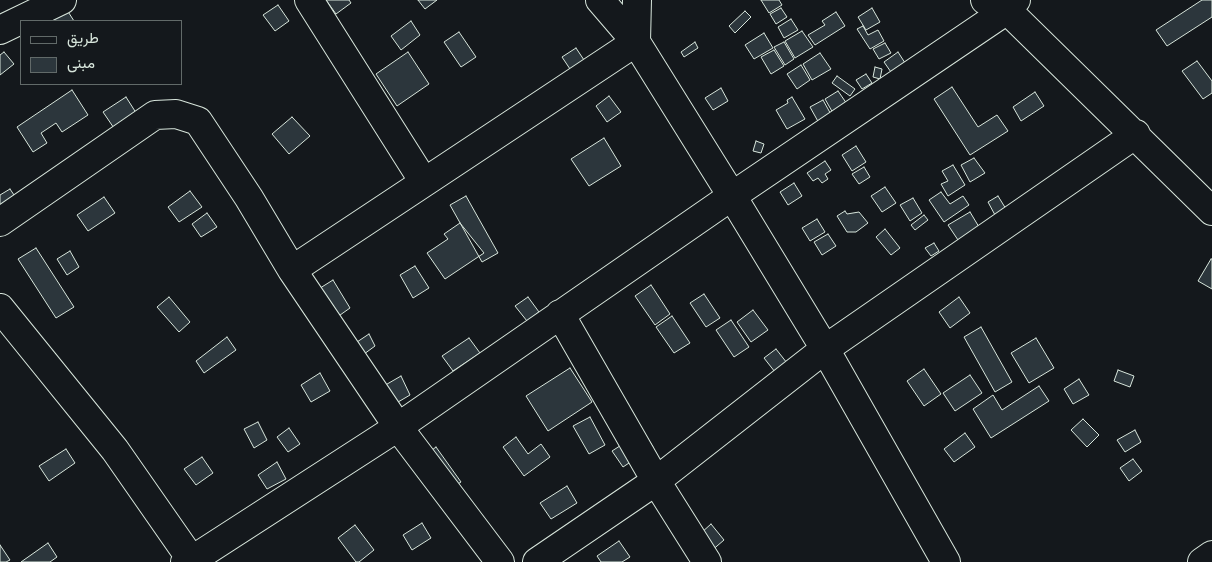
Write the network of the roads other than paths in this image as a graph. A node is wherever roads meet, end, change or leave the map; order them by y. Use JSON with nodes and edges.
{"nodes":[{"id":1,"x":62,"y":0,"type":"edge"},
{"id":2,"x":308,"y":0,"type":"edge"},
{"id":3,"x":600,"y":0,"type":"edge"},
{"id":4,"x":637,"y":0,"type":"edge"},
{"id":5,"x":1003,"y":3,"type":"edge"},
{"id":6,"x":1,"y":27,"type":"edge"},
{"id":7,"x":636,"y":42,"type":"junction"},
{"id":8,"x":1136,"y":134,"type":"junction"},
{"id":9,"x":424,"y":182,"type":"junction"},
{"id":10,"x":732,"y":196,"type":"junction"},
{"id":11,"x":1212,"y":211,"type":"edge"},
{"id":12,"x":0,"y":222,"type":"edge"},
{"id":13,"x":292,"y":270,"type":"junction"},
{"id":14,"x":0,"y":308,"type":"edge"},
{"id":15,"x":560,"y":314,"type":"junction"},
{"id":16,"x":824,"y":348,"type":"junction"},
{"id":17,"x":398,"y":427,"type":"junction"},
{"id":18,"x":656,"y":481,"type":"junction"},
{"id":19,"x":1212,"y":555,"type":"edge"},
{"id":20,"x":190,"y":561,"type":"edge"},
{"id":21,"x":500,"y":562,"type":"edge"},
{"id":22,"x":537,"y":562,"type":"edge"},
{"id":23,"x":707,"y":562,"type":"edge"},
{"id":24,"x":946,"y":562,"type":"edge"},
{"id":25,"x":1202,"y":562,"type":"edge"}],
"edges":[{"from":1,"to":6,"type":"street"},
{"from":2,"to":9,"type":"street"},
{"from":3,"to":7,"type":"street"},
{"from":4,"to":7,"type":"street"},
{"from":5,"to":8,"type":"street"},
{"from":5,"to":10,"type":"street"},
{"from":7,"to":9,"type":"street"},
{"from":7,"to":10,"type":"street"},
{"from":8,"to":11,"type":"street"},
{"from":8,"to":16,"type":"street"},
{"from":9,"to":13,"type":"street"},
{"from":10,"to":15,"type":"street"},
{"from":10,"to":16,"type":"street"},
{"from":12,"to":13,"type":"street"},
{"from":13,"to":17,"type":"street"},
{"from":14,"to":20,"type":"street"},
{"from":15,"to":17,"type":"street"},
{"from":15,"to":18,"type":"street"},
{"from":16,"to":18,"type":"street"},
{"from":16,"to":24,"type":"street"},
{"from":17,"to":20,"type":"street"},
{"from":17,"to":21,"type":"street"},
{"from":18,"to":22,"type":"street"},
{"from":18,"to":23,"type":"street"},
{"from":19,"to":25,"type":"street"}]}
